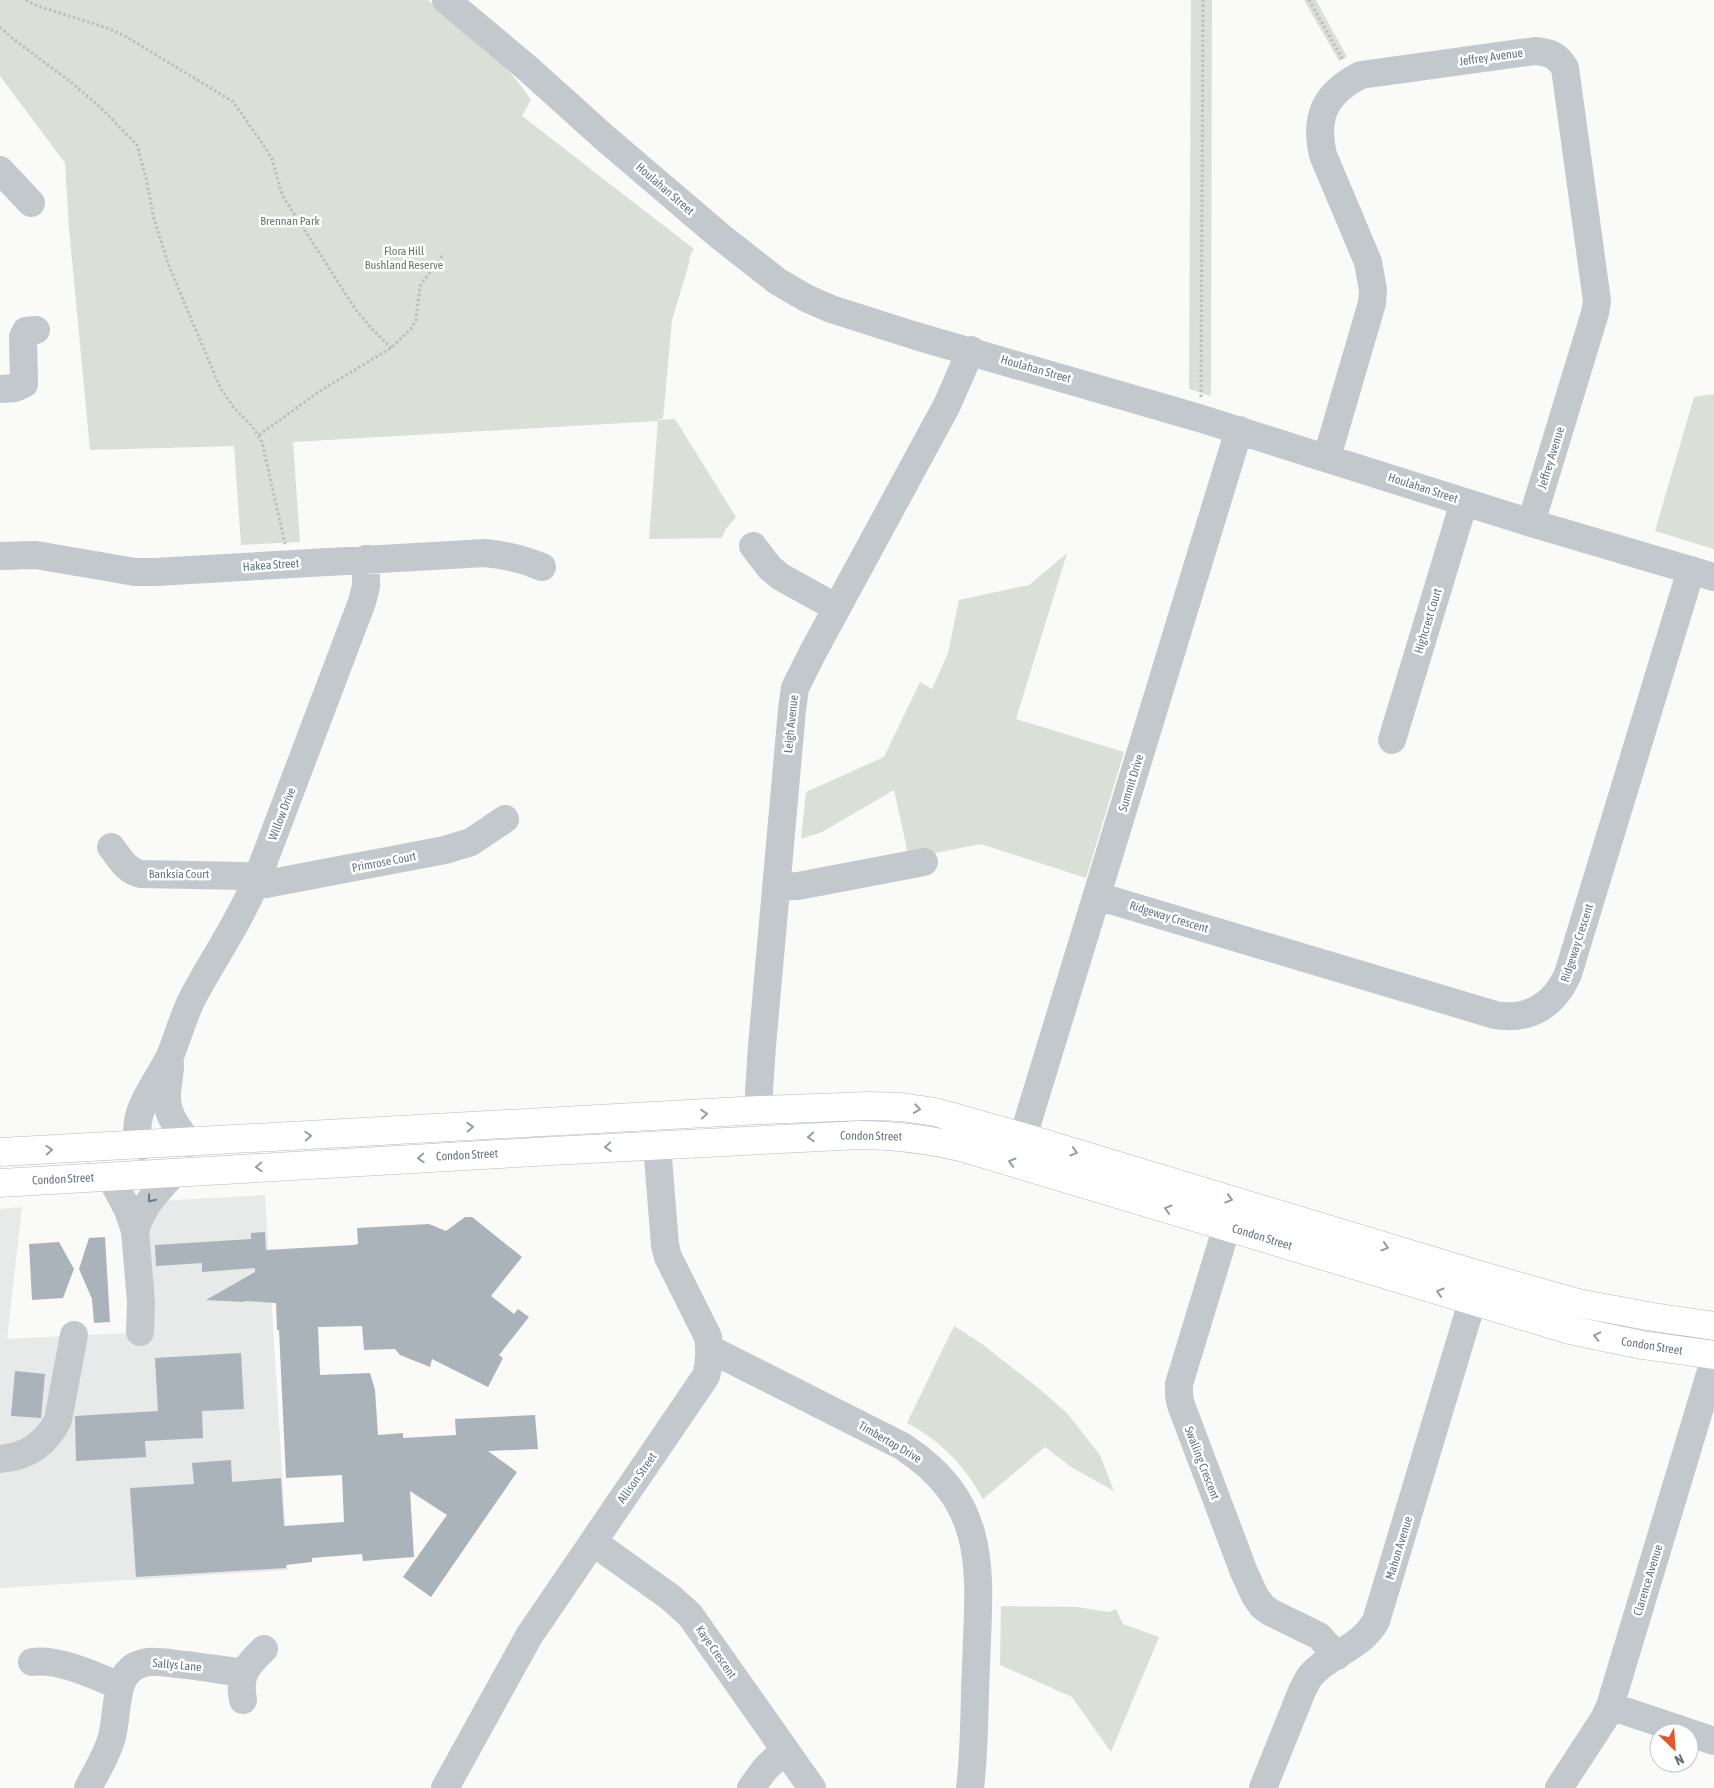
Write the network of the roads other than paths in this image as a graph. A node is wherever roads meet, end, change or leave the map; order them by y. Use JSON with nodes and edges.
{"nodes":[{"id":1,"x":446,"y":0,"type":"edge"},
{"id":2,"x":0,"y":170,"type":"edge"},
{"id":3,"x":31,"y":203,"type":"dead end"},
{"id":4,"x":36,"y":330,"type":"dead end"},
{"id":5,"x":971,"y":350,"type":"junction"},
{"id":6,"x":0,"y":389,"type":"edge"},
{"id":7,"x":1239,"y":430,"type":"junction"},
{"id":8,"x":1327,"y":457,"type":"junction"},
{"id":9,"x":1464,"y":502,"type":"junction"},
{"id":10,"x":1531,"y":523,"type":"junction"},
{"id":11,"x":753,"y":546,"type":"dead end"},
{"id":12,"x":0,"y":556,"type":"edge"},
{"id":13,"x":366,"y":559,"type":"junction"},
{"id":14,"x":542,"y":567,"type":"dead end"},
{"id":15,"x":1702,"y":573,"type":"edge"},
{"id":16,"x":837,"y":608,"type":"junction"},
{"id":17,"x":1392,"y":740,"type":"dead end"},
{"id":18,"x":505,"y":819,"type":"dead end"},
{"id":19,"x":111,"y":847,"type":"dead end"},
{"id":20,"x":924,"y":862,"type":"dead end"},
{"id":21,"x":256,"y":882,"type":"junction"},
{"id":22,"x":776,"y":887,"type":"junction"},
{"id":23,"x":1097,"y":896,"type":"junction"},
{"id":24,"x":169,"y":1057,"type":"junction"},
{"id":25,"x":760,"y":1110,"type":"junction"},
{"id":26,"x":655,"y":1117,"type":"junction"},
{"id":27,"x":1023,"y":1137,"type":"junction"},
{"id":28,"x":189,"y":1143,"type":"junction"},
{"id":29,"x":657,"y":1145,"type":"junction"},
{"id":30,"x":142,"y":1146,"type":"junction"},
{"id":31,"x":0,"y":1152,"type":"edge"},
{"id":32,"x":229,"y":1169,"type":"junction"},
{"id":33,"x":175,"y":1172,"type":"junction"},
{"id":34,"x":110,"y":1176,"type":"junction"},
{"id":35,"x":0,"y":1183,"type":"edge"},
{"id":36,"x":1227,"y":1226,"type":"junction"},
{"id":37,"x":136,"y":1231,"type":"junction"},
{"id":38,"x":1479,"y":1275,"type":"junction"},
{"id":39,"x":1472,"y":1302,"type":"junction"},
{"id":40,"x":1714,"y":1326,"type":"edge"},
{"id":41,"x":140,"y":1332,"type":"dead end"},
{"id":42,"x":74,"y":1335,"type":"dead end"},
{"id":43,"x":710,"y":1349,"type":"junction"},
{"id":44,"x":1714,"y":1355,"type":"edge"},
{"id":45,"x":1714,"y":1361,"type":"edge"},
{"id":46,"x":0,"y":1459,"type":"edge"},
{"id":47,"x":593,"y":1542,"type":"junction"},
{"id":48,"x":264,"y":1648,"type":"dead end"},
{"id":49,"x":1337,"y":1656,"type":"junction"},
{"id":50,"x":32,"y":1662,"type":"dead end"},
{"id":51,"x":244,"y":1673,"type":"junction"},
{"id":52,"x":120,"y":1686,"type":"junction"},
{"id":53,"x":243,"y":1700,"type":"dead end"},
{"id":54,"x":1610,"y":1706,"type":"junction"},
{"id":55,"x":1714,"y":1741,"type":"edge"},
{"id":56,"x":784,"y":1750,"type":"junction"},
{"id":57,"x":88,"y":1788,"type":"edge"},
{"id":58,"x":445,"y":1788,"type":"edge"},
{"id":59,"x":751,"y":1788,"type":"edge"},
{"id":60,"x":812,"y":1788,"type":"edge"},
{"id":61,"x":970,"y":1788,"type":"edge"},
{"id":62,"x":1263,"y":1788,"type":"edge"},
{"id":63,"x":1559,"y":1788,"type":"edge"}],
"edges":[{"from":1,"to":5,"type":"street","name":"Houlahan Street"},
{"from":2,"to":3,"type":"street"},
{"from":4,"to":6,"type":"street"},
{"from":5,"to":7,"type":"street","name":"Houlahan Street"},
{"from":5,"to":16,"type":"street","name":"Leigh Avenue"},
{"from":7,"to":8,"type":"street","name":"Houlahan Street"},
{"from":7,"to":23,"type":"street","name":"Summit Drive"},
{"from":8,"to":9,"type":"street","name":"Houlahan Street"},
{"from":8,"to":10,"type":"street","name":"Jeffrey Avenue"},
{"from":9,"to":10,"type":"street","name":"Houlahan Street"},
{"from":9,"to":17,"type":"street","name":"Highcrest Court"},
{"from":10,"to":15,"type":"street","name":"Houlahan Street"},
{"from":11,"to":16,"type":"street"},
{"from":12,"to":13,"type":"street","name":"Hakea Street"},
{"from":13,"to":14,"type":"street","name":"Hakea Street"},
{"from":13,"to":21,"type":"street","name":"Willow Drive"},
{"from":15,"to":23,"type":"street","name":"Ridgeway Crescent"},
{"from":16,"to":22,"type":"street","name":"Leigh Avenue"},
{"from":18,"to":21,"type":"street","name":"Primrose Court"},
{"from":19,"to":21,"type":"street","name":"Banksia Court"},
{"from":20,"to":22,"type":"street"},
{"from":21,"to":24,"type":"street","name":"Willow Drive"},
{"from":22,"to":25,"type":"street","name":"Leigh Avenue"},
{"from":23,"to":27,"type":"street","name":"Summit Drive"},
{"from":24,"to":28,"type":"street","name":"Willow Drive"},
{"from":24,"to":30,"type":"street","name":"Willow Drive"},
{"from":26,"to":25,"type":"main road","one_way":true},
{"from":25,"to":27,"type":"main road","one_way":true},
{"from":28,"to":26,"type":"main road","one_way":true},
{"from":26,"to":29,"type":"main road"},
{"from":27,"to":38,"type":"main road","one_way":true},
{"from":28,"to":30,"type":"main road"},
{"from":29,"to":32,"type":"main road","name":"Condon Street","one_way":true},
{"from":36,"to":29,"type":"main road","name":"Condon Street","one_way":true},
{"from":29,"to":43,"type":"street","name":"Allison Street"},
{"from":31,"to":30,"type":"main road","one_way":true},
{"from":30,"to":32,"type":"main road"},
{"from":32,"to":33,"type":"main road","name":"Condon Street"},
{"from":33,"to":34,"type":"main road","name":"Condon Street"},
{"from":33,"to":37,"type":"street","one_way":true},
{"from":34,"to":35,"type":"main road","name":"Condon Street"},
{"from":34,"to":37,"type":"street"},
{"from":39,"to":36,"type":"main road","name":"Condon Street","one_way":true},
{"from":36,"to":49,"type":"street","name":"Swalling Crescent"},
{"from":37,"to":41,"type":"street"},
{"from":38,"to":39,"type":"main road","name":"Mahon Avenue"},
{"from":38,"to":40,"type":"main road"},
{"from":44,"to":39,"type":"main road","name":"Condon Street","one_way":true},
{"from":39,"to":49,"type":"street","name":"Mahon Avenue"},
{"from":42,"to":46,"type":"street"},
{"from":43,"to":47,"type":"street","name":"Allison Street"},
{"from":43,"to":61,"type":"street","name":"Timbertop Drive"},
{"from":45,"to":54,"type":"street","name":"Clarence Avenue"},
{"from":47,"to":56,"type":"street","name":"Kaye Crescent"},
{"from":47,"to":58,"type":"street","name":"Allison Street"},
{"from":48,"to":51,"type":"street"},
{"from":49,"to":62,"type":"street","name":"Mahon Avenue"},
{"from":50,"to":52,"type":"street"},
{"from":51,"to":52,"type":"street","name":"Sallys Lane"},
{"from":51,"to":53,"type":"street"},
{"from":52,"to":57,"type":"street"},
{"from":54,"to":55,"type":"street"},
{"from":54,"to":63,"type":"street","name":"Clarence Avenue"},
{"from":56,"to":59,"type":"street"},
{"from":56,"to":60,"type":"street","name":"Kaye Crescent"}]}
